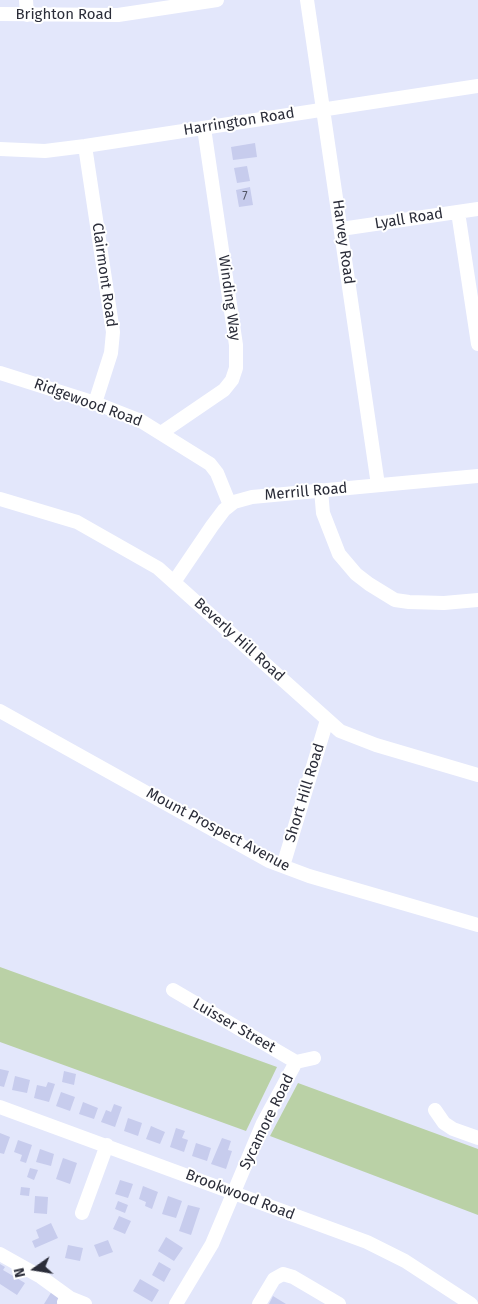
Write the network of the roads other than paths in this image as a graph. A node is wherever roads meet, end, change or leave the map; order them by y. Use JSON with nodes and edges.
{"nodes":[{"id":1,"x":26,"y":0,"type":"edge"},
{"id":2,"x":217,"y":0,"type":"edge"},
{"id":3,"x":307,"y":0,"type":"edge"},
{"id":4,"x":148,"y":5,"type":"edge"},
{"id":5,"x":0,"y":11,"type":"edge"},
{"id":6,"x":27,"y":15,"type":"junction"},
{"id":7,"x":478,"y":86,"type":"edge"},
{"id":8,"x":323,"y":110,"type":"junction"},
{"id":9,"x":204,"y":128,"type":"junction"},
{"id":10,"x":85,"y":146,"type":"junction"},
{"id":11,"x":0,"y":150,"type":"edge"},
{"id":12,"x":478,"y":209,"type":"edge"},
{"id":13,"x":458,"y":212,"type":"junction"},
{"id":14,"x":341,"y":229,"type":"junction"},
{"id":15,"x":478,"y":341,"type":"edge"},
{"id":16,"x":0,"y":372,"type":"edge"},
{"id":17,"x":95,"y":403,"type":"junction"},
{"id":18,"x":161,"y":433,"type":"junction"},
{"id":19,"x":478,"y":476,"type":"edge"},
{"id":20,"x":378,"y":485,"type":"junction"},
{"id":21,"x":321,"y":490,"type":"junction"},
{"id":22,"x":0,"y":499,"type":"edge"},
{"id":23,"x":230,"y":505,"type":"junction"},
{"id":24,"x":174,"y":582,"type":"junction"},
{"id":25,"x":478,"y":600,"type":"edge"},
{"id":26,"x":0,"y":711,"type":"edge"},
{"id":27,"x":327,"y":720,"type":"junction"},
{"id":28,"x":478,"y":775,"type":"edge"},
{"id":29,"x":283,"y":866,"type":"junction"},
{"id":30,"x":478,"y":925,"type":"edge"},
{"id":31,"x":173,"y":990,"type":"dead end"},
{"id":32,"x":314,"y":1058,"type":"dead end"},
{"id":33,"x":296,"y":1062,"type":"junction"},
{"id":34,"x":0,"y":1107,"type":"edge"},
{"id":35,"x":436,"y":1110,"type":"dead end"},
{"id":36,"x":478,"y":1138,"type":"edge"},
{"id":37,"x":107,"y":1145,"type":"junction"},
{"id":38,"x":233,"y":1192,"type":"junction"},
{"id":39,"x":82,"y":1213,"type":"dead end"},
{"id":40,"x":0,"y":1254,"type":"edge"},
{"id":41,"x":66,"y":1301,"type":"edge"},
{"id":42,"x":85,"y":1304,"type":"edge"},
{"id":43,"x":176,"y":1304,"type":"edge"},
{"id":44,"x":259,"y":1304,"type":"edge"},
{"id":45,"x":339,"y":1304,"type":"edge"},
{"id":46,"x":471,"y":1304,"type":"edge"}],
"edges":[{"from":1,"to":6,"type":"street"},
{"from":2,"to":4,"type":"street","name":"Brighton Road"},
{"from":3,"to":8,"type":"street","name":"Harvey Road"},
{"from":4,"to":6,"type":"street","name":"Brighton Road"},
{"from":5,"to":6,"type":"street","name":"Brighton Road"},
{"from":7,"to":8,"type":"street","name":"Harrington Road"},
{"from":8,"to":9,"type":"street","name":"Harrington Road"},
{"from":8,"to":14,"type":"street","name":"Harvey Road"},
{"from":9,"to":10,"type":"street","name":"Harrington Road"},
{"from":9,"to":18,"type":"street","name":"Winding Way"},
{"from":10,"to":11,"type":"street","name":"Harrington Road"},
{"from":10,"to":17,"type":"street","name":"Clairmont Road"},
{"from":12,"to":13,"type":"street","name":"Lyall Road"},
{"from":13,"to":14,"type":"street","name":"Lyall Road"},
{"from":13,"to":15,"type":"street"},
{"from":14,"to":20,"type":"street","name":"Harvey Road"},
{"from":16,"to":17,"type":"street","name":"Ridgewood Road"},
{"from":17,"to":18,"type":"street","name":"Ridgewood Road"},
{"from":18,"to":23,"type":"street","name":"Ridgewood Road"},
{"from":19,"to":20,"type":"street","name":"Merrill Road"},
{"from":20,"to":21,"type":"street","name":"Merrill Road"},
{"from":21,"to":23,"type":"street","name":"Merrill Road"},
{"from":21,"to":25,"type":"street"},
{"from":22,"to":24,"type":"street","name":"Beverly Hill Road"},
{"from":23,"to":24,"type":"street","name":"Merrill Road"},
{"from":24,"to":27,"type":"street","name":"Beverly Hill Road"},
{"from":26,"to":29,"type":"street","name":"Mount Prospect Avenue"},
{"from":27,"to":28,"type":"street","name":"Beverly Hill Road"},
{"from":27,"to":29,"type":"street","name":"Short Hill Road"},
{"from":29,"to":30,"type":"street","name":"Mount Prospect Avenue"},
{"from":31,"to":33,"type":"street","name":"Luisser Street"},
{"from":32,"to":33,"type":"street","name":"Sycamore Road"},
{"from":33,"to":38,"type":"street","name":"Sycamore Road"},
{"from":34,"to":37,"type":"street","name":"Brookwood Road"},
{"from":35,"to":36,"type":"street"},
{"from":37,"to":38,"type":"street","name":"Brookwood Road"},
{"from":37,"to":39,"type":"street"},
{"from":38,"to":43,"type":"street","name":"Sycamore Road"},
{"from":38,"to":46,"type":"street","name":"Brookwood Road"},
{"from":40,"to":41,"type":"street"},
{"from":41,"to":42,"type":"street"},
{"from":44,"to":45,"type":"street"}]}
